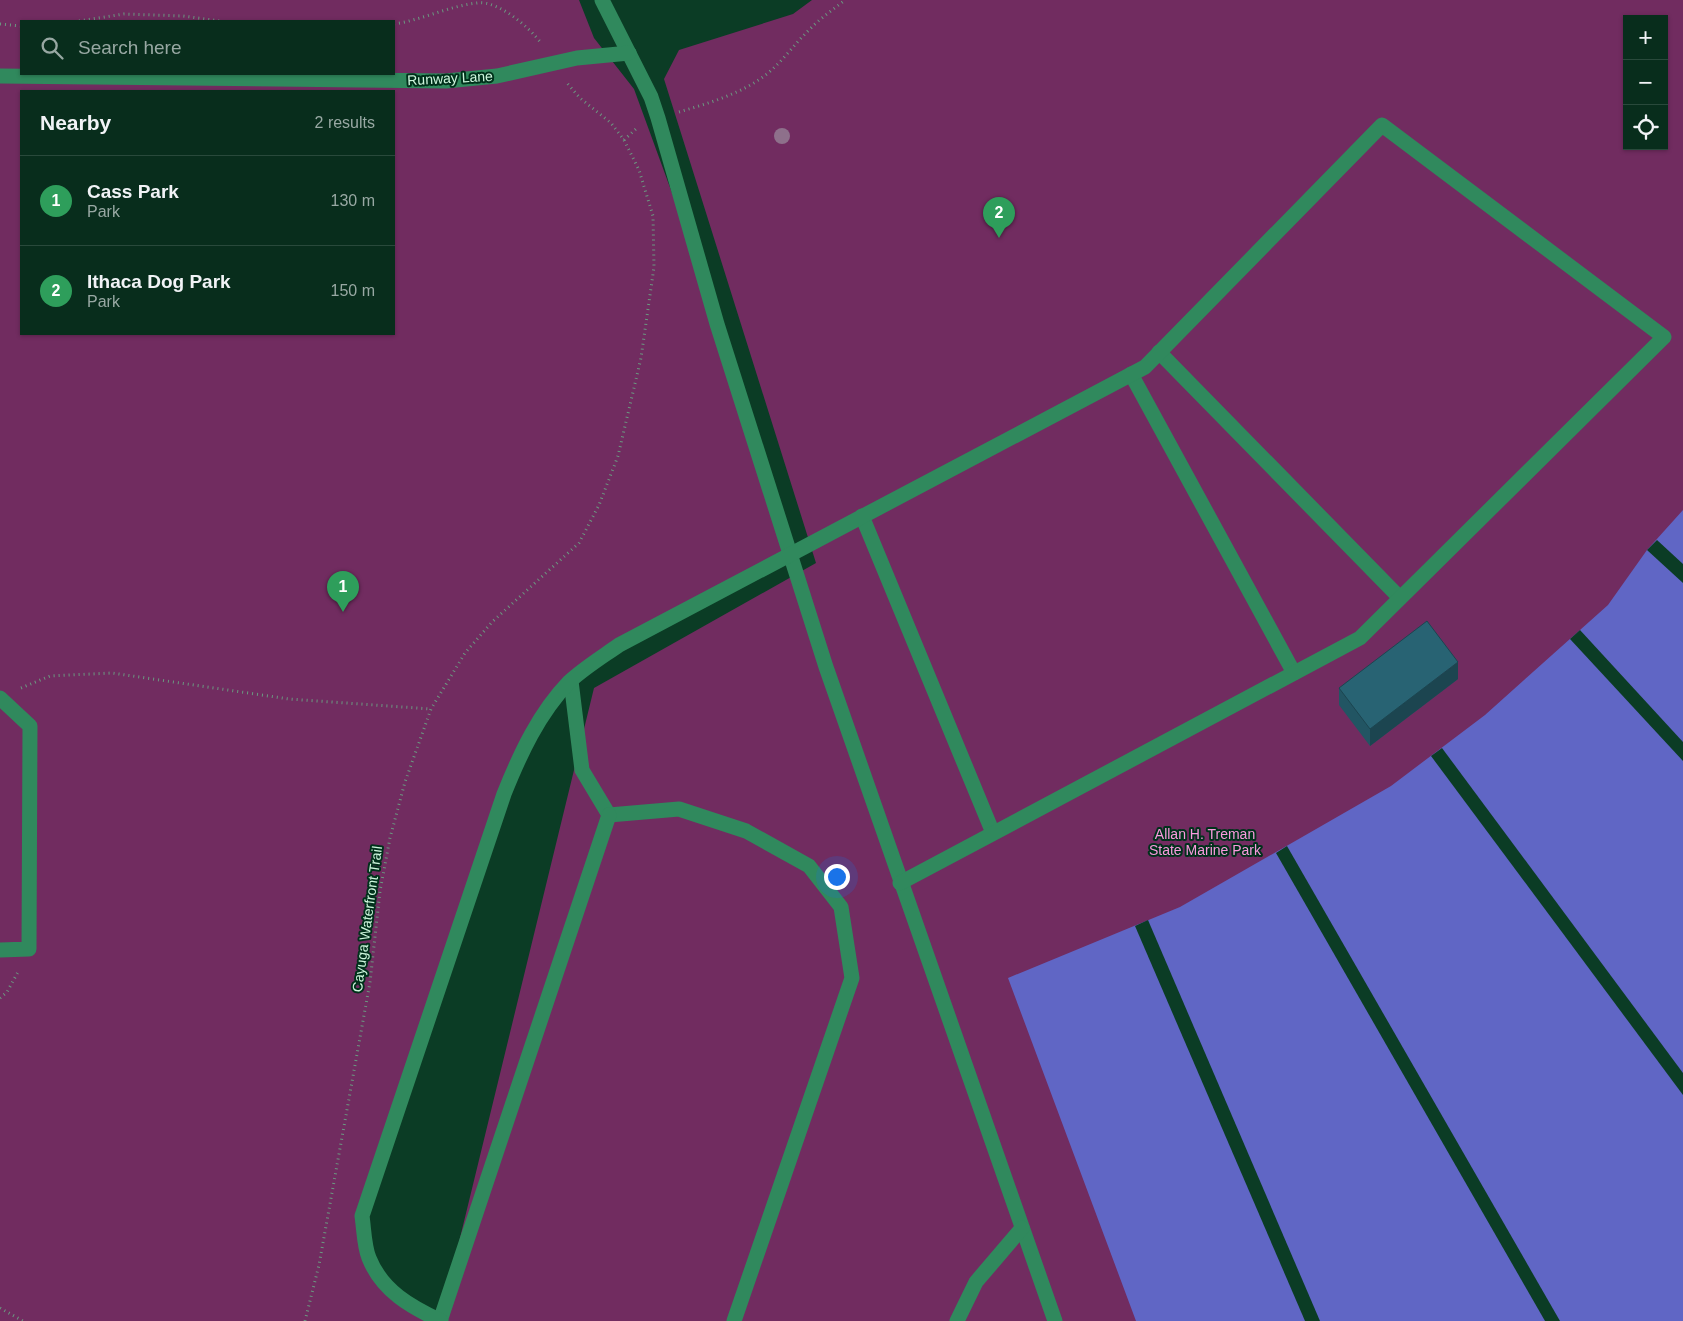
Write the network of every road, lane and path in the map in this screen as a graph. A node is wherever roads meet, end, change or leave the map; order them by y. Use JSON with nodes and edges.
{"nodes":[{"id":1,"x":602,"y":0,"type":"edge"},
{"id":2,"x":845,"y":0,"type":"edge"},
{"id":3,"x":85,"y":20,"type":"edge"},
{"id":4,"x":213,"y":20,"type":"edge"},
{"id":5,"x":0,"y":24,"type":"edge"},
{"id":6,"x":395,"y":24,"type":"edge"},
{"id":7,"x":20,"y":26,"type":"edge"},
{"id":8,"x":629,"y":53,"type":"junction"},
{"id":9,"x":554,"y":65,"type":"junction"},
{"id":10,"x":0,"y":76,"type":"edge"},
{"id":11,"x":674,"y":113,"type":"dead end"},
{"id":12,"x":645,"y":124,"type":"dead end"},
{"id":13,"x":624,"y":140,"type":"junction"},
{"id":14,"x":1159,"y":352,"type":"junction"},
{"id":15,"x":1131,"y":374,"type":"junction"},
{"id":16,"x":862,"y":516,"type":"junction"},
{"id":17,"x":789,"y":555,"type":"junction"},
{"id":18,"x":1400,"y":598,"type":"junction"},
{"id":19,"x":1294,"y":673,"type":"junction"},
{"id":20,"x":570,"y":681,"type":"junction"},
{"id":21,"x":17,"y":690,"type":"dead end"},
{"id":22,"x":0,"y":698,"type":"edge"},
{"id":23,"x":431,"y":709,"type":"junction"},
{"id":24,"x":609,"y":815,"type":"junction"},
{"id":25,"x":993,"y":833,"type":"junction"},
{"id":26,"x":900,"y":883,"type":"junction"},
{"id":27,"x":0,"y":950,"type":"edge"},
{"id":28,"x":1022,"y":1228,"type":"junction"},
{"id":29,"x":0,"y":1308,"type":"edge"},
{"id":30,"x":23,"y":1321,"type":"edge"},
{"id":31,"x":305,"y":1321,"type":"edge"},
{"id":32,"x":440,"y":1321,"type":"edge"},
{"id":33,"x":734,"y":1321,"type":"edge"},
{"id":34,"x":957,"y":1321,"type":"edge"},
{"id":35,"x":1054,"y":1321,"type":"edge"}],
"edges":[{"from":1,"to":8,"type":"street"},
{"from":2,"to":11,"type":"path"},
{"from":3,"to":4,"type":"path"},
{"from":5,"to":7,"type":"path"},
{"from":6,"to":9,"type":"path","name":"Cayuga Waterfront Trail"},
{"from":8,"to":9,"type":"street","name":"Runway Lane"},
{"from":8,"to":17,"type":"street"},
{"from":9,"to":10,"type":"street","name":"Runway Lane"},
{"from":9,"to":13,"type":"path","name":"Cayuga Waterfront Trail"},
{"from":12,"to":13,"type":"path"},
{"from":13,"to":23,"type":"path","name":"Cayuga Waterfront Trail"},
{"from":14,"to":15,"type":"street"},
{"from":14,"to":18,"type":"street"},
{"from":14,"to":18,"type":"street"},
{"from":15,"to":16,"type":"street"},
{"from":15,"to":19,"type":"street"},
{"from":16,"to":17,"type":"street"},
{"from":16,"to":25,"type":"street"},
{"from":17,"to":20,"type":"street"},
{"from":17,"to":26,"type":"street"},
{"from":18,"to":19,"type":"street"},
{"from":19,"to":25,"type":"street"},
{"from":20,"to":24,"type":"street"},
{"from":20,"to":32,"type":"street"},
{"from":21,"to":23,"type":"path"},
{"from":22,"to":27,"type":"street"},
{"from":23,"to":31,"type":"path","name":"Cayuga Waterfront Trail"},
{"from":24,"to":32,"type":"street"},
{"from":24,"to":33,"type":"street"},
{"from":25,"to":26,"type":"street"},
{"from":26,"to":28,"type":"street"},
{"from":28,"to":34,"type":"street"},
{"from":28,"to":35,"type":"street"},
{"from":29,"to":30,"type":"path"}]}
